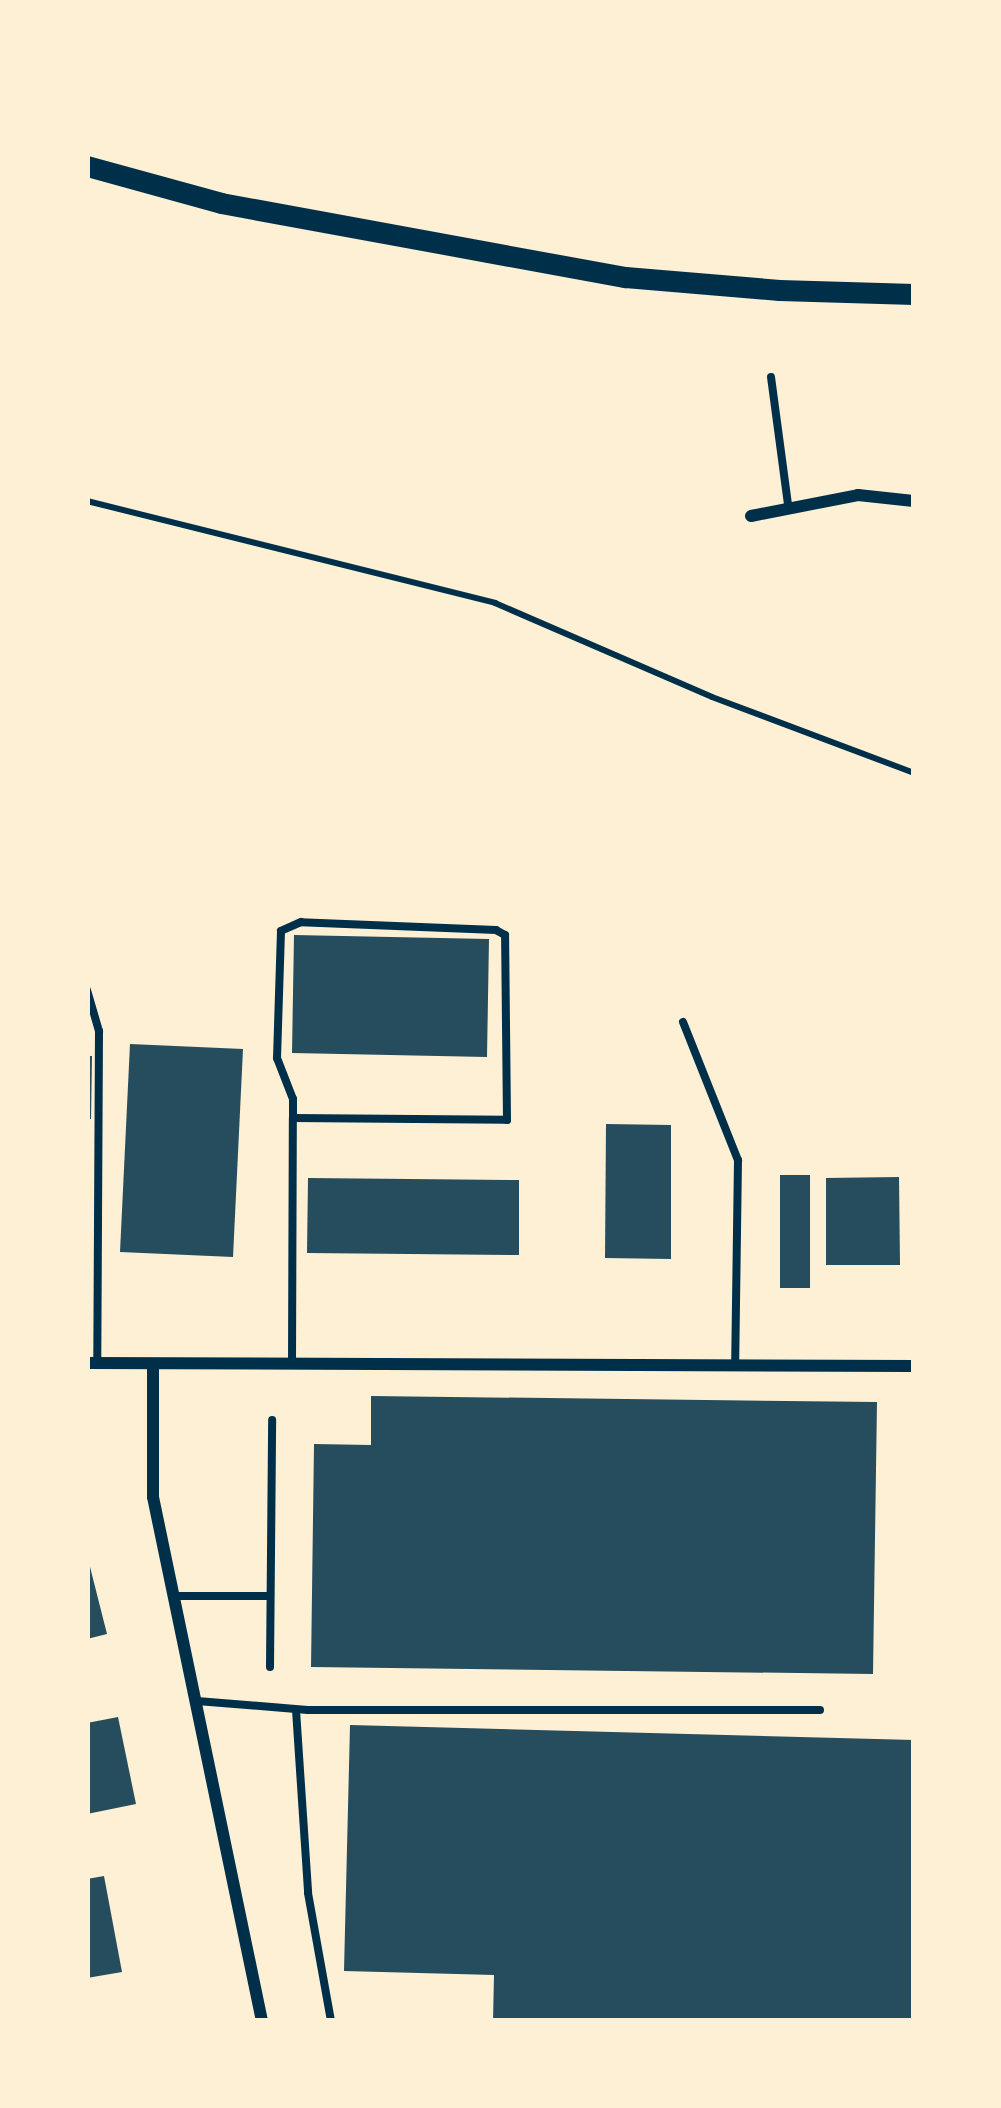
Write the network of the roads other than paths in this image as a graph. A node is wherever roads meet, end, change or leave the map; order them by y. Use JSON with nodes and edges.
{"nodes":[{"id":1,"x":87,"y":166,"type":"edge"},
{"id":2,"x":914,"y":294,"type":"edge"},
{"id":3,"x":771,"y":377,"type":"dead end"},
{"id":4,"x":914,"y":501,"type":"edge"},
{"id":5,"x":788,"y":505,"type":"junction"},
{"id":6,"x":752,"y":516,"type":"dead end"},
{"id":7,"x":87,"y":990,"type":"edge"},
{"id":8,"x":683,"y":1022,"type":"dead end"},
{"id":9,"x":293,"y":1118,"type":"junction"},
{"id":10,"x":92,"y":1363,"type":"edge"},
{"id":11,"x":153,"y":1364,"type":"junction"},
{"id":12,"x":292,"y":1364,"type":"junction"},
{"id":13,"x":734,"y":1366,"type":"junction"},
{"id":14,"x":914,"y":1366,"type":"edge"},
{"id":15,"x":272,"y":1420,"type":"dead end"},
{"id":16,"x":174,"y":1596,"type":"junction"},
{"id":17,"x":269,"y":1596,"type":"junction"},
{"id":18,"x":270,"y":1667,"type":"dead end"},
{"id":19,"x":196,"y":1700,"type":"junction"},
{"id":20,"x":296,"y":1710,"type":"junction"},
{"id":21,"x":820,"y":1710,"type":"dead end"},
{"id":22,"x":262,"y":2021,"type":"edge"},
{"id":23,"x":331,"y":2021,"type":"edge"}],
"edges":[{"from":1,"to":2,"type":"street"},
{"from":3,"to":5,"type":"lane"},
{"from":4,"to":5,"type":"street"},
{"from":5,"to":6,"type":"street"},
{"from":7,"to":10,"type":"lane"},
{"from":8,"to":13,"type":"lane"},
{"from":9,"to":9,"type":"lane"},
{"from":9,"to":12,"type":"lane"},
{"from":10,"to":11,"type":"street"},
{"from":11,"to":12,"type":"street"},
{"from":11,"to":16,"type":"street"},
{"from":12,"to":13,"type":"street"},
{"from":13,"to":14,"type":"street"},
{"from":15,"to":17,"type":"lane"},
{"from":16,"to":17,"type":"lane"},
{"from":16,"to":19,"type":"street"},
{"from":17,"to":18,"type":"lane"},
{"from":19,"to":20,"type":"lane"},
{"from":19,"to":22,"type":"street"},
{"from":20,"to":21,"type":"lane"},
{"from":20,"to":23,"type":"lane"}]}
